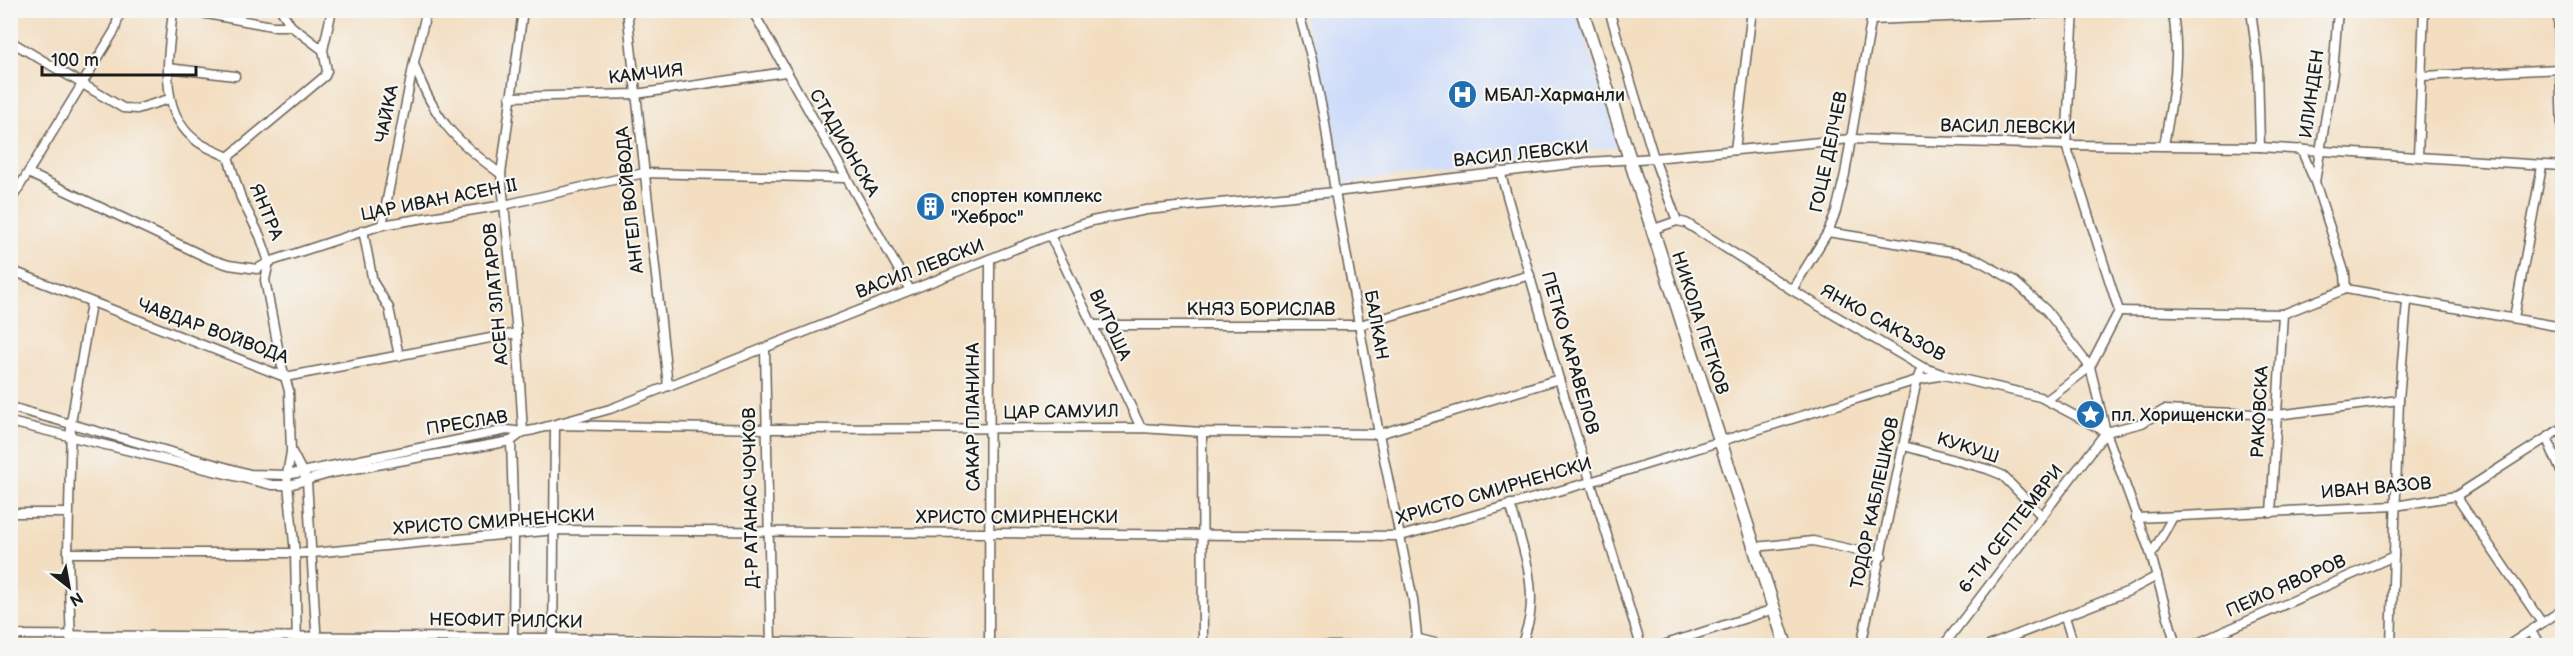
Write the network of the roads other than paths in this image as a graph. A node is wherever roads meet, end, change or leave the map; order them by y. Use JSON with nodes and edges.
{"nodes":[{"id":1,"x":14,"y":10,"type":"edge"},
{"id":2,"x":120,"y":10,"type":"edge"},
{"id":3,"x":173,"y":10,"type":"edge"},
{"id":4,"x":185,"y":10,"type":"edge"},
{"id":5,"x":281,"y":10,"type":"edge"},
{"id":6,"x":332,"y":10,"type":"edge"},
{"id":7,"x":427,"y":10,"type":"edge"},
{"id":8,"x":523,"y":10,"type":"edge"},
{"id":9,"x":627,"y":10,"type":"edge"},
{"id":10,"x":752,"y":10,"type":"edge"},
{"id":11,"x":1298,"y":10,"type":"edge"},
{"id":12,"x":1582,"y":10,"type":"edge"},
{"id":13,"x":1609,"y":10,"type":"edge"},
{"id":14,"x":1752,"y":10,"type":"edge"},
{"id":15,"x":1873,"y":10,"type":"edge"},
{"id":16,"x":2172,"y":10,"type":"edge"},
{"id":17,"x":2251,"y":10,"type":"edge"},
{"id":18,"x":2338,"y":10,"type":"edge"},
{"id":19,"x":2424,"y":10,"type":"edge"},
{"id":20,"x":2558,"y":10,"type":"edge"},
{"id":21,"x":2074,"y":11,"type":"edge"},
{"id":22,"x":10,"y":18,"type":"edge"},
{"id":23,"x":1871,"y":20,"type":"junction"},
{"id":24,"x":291,"y":26,"type":"junction"},
{"id":25,"x":10,"y":41,"type":"edge"},
{"id":26,"x":323,"y":50,"type":"junction"},
{"id":27,"x":414,"y":62,"type":"junction"},
{"id":28,"x":168,"y":68,"type":"junction"},
{"id":29,"x":2560,"y":69,"type":"junction"},
{"id":30,"x":785,"y":72,"type":"junction"},
{"id":31,"x":235,"y":76,"type":"dead end"},
{"id":32,"x":2423,"y":76,"type":"junction"},
{"id":33,"x":83,"y":83,"type":"junction"},
{"id":34,"x":636,"y":94,"type":"junction"},
{"id":35,"x":510,"y":97,"type":"junction"},
{"id":36,"x":170,"y":99,"type":"junction"},
{"id":37,"x":2562,"y":131,"type":"edge"},
{"id":38,"x":1851,"y":139,"type":"junction"},
{"id":39,"x":2066,"y":145,"type":"junction"},
{"id":40,"x":2164,"y":145,"type":"junction"},
{"id":41,"x":2260,"y":147,"type":"junction"},
{"id":42,"x":2301,"y":149,"type":"junction"},
{"id":43,"x":1735,"y":150,"type":"junction"},
{"id":44,"x":2321,"y":150,"type":"junction"},
{"id":45,"x":228,"y":156,"type":"junction"},
{"id":46,"x":2418,"y":156,"type":"junction"},
{"id":47,"x":1654,"y":158,"type":"junction"},
{"id":48,"x":1629,"y":160,"type":"junction"},
{"id":49,"x":2562,"y":165,"type":"edge"},
{"id":50,"x":2542,"y":166,"type":"junction"},
{"id":51,"x":1500,"y":171,"type":"junction"},
{"id":52,"x":28,"y":173,"type":"junction"},
{"id":53,"x":644,"y":173,"type":"junction"},
{"id":54,"x":501,"y":174,"type":"junction"},
{"id":55,"x":844,"y":178,"type":"junction"},
{"id":56,"x":2315,"y":182,"type":"junction"},
{"id":57,"x":1335,"y":192,"type":"junction"},
{"id":58,"x":10,"y":202,"type":"edge"},
{"id":59,"x":504,"y":205,"type":"junction"},
{"id":60,"x":1677,"y":221,"type":"junction"},
{"id":61,"x":382,"y":225,"type":"junction"},
{"id":62,"x":363,"y":230,"type":"junction"},
{"id":63,"x":1651,"y":230,"type":"junction"},
{"id":64,"x":1828,"y":232,"type":"junction"},
{"id":65,"x":1050,"y":235,"type":"junction"},
{"id":66,"x":990,"y":260,"type":"junction"},
{"id":67,"x":268,"y":262,"type":"junction"},
{"id":68,"x":10,"y":270,"type":"edge"},
{"id":69,"x":1530,"y":275,"type":"junction"},
{"id":70,"x":2346,"y":289,"type":"junction"},
{"id":71,"x":909,"y":290,"type":"junction"},
{"id":72,"x":1792,"y":290,"type":"junction"},
{"id":73,"x":2407,"y":301,"type":"junction"},
{"id":74,"x":91,"y":303,"type":"junction"},
{"id":75,"x":2119,"y":311,"type":"junction"},
{"id":76,"x":2283,"y":314,"type":"junction"},
{"id":77,"x":2514,"y":318,"type":"junction"},
{"id":78,"x":1092,"y":325,"type":"junction"},
{"id":79,"x":1360,"y":325,"type":"junction"},
{"id":80,"x":2562,"y":327,"type":"edge"},
{"id":81,"x":517,"y":333,"type":"junction"},
{"id":82,"x":765,"y":350,"type":"junction"},
{"id":83,"x":399,"y":356,"type":"junction"},
{"id":84,"x":1922,"y":367,"type":"junction"},
{"id":85,"x":2090,"y":367,"type":"junction"},
{"id":86,"x":1944,"y":375,"type":"junction"},
{"id":87,"x":285,"y":377,"type":"junction"},
{"id":88,"x":1559,"y":379,"type":"junction"},
{"id":89,"x":1917,"y":380,"type":"junction"},
{"id":90,"x":668,"y":386,"type":"junction"},
{"id":91,"x":2047,"y":400,"type":"junction"},
{"id":92,"x":2400,"y":400,"type":"junction"},
{"id":93,"x":10,"y":406,"type":"edge"},
{"id":94,"x":2277,"y":415,"type":"junction"},
{"id":95,"x":10,"y":422,"type":"edge"},
{"id":96,"x":71,"y":423,"type":"junction"},
{"id":97,"x":555,"y":425,"type":"junction"},
{"id":98,"x":1141,"y":428,"type":"junction"},
{"id":99,"x":2562,"y":428,"type":"edge"},
{"id":100,"x":767,"y":429,"type":"junction"},
{"id":101,"x":989,"y":429,"type":"junction"},
{"id":102,"x":523,"y":432,"type":"junction"},
{"id":103,"x":1202,"y":432,"type":"junction"},
{"id":104,"x":2106,"y":432,"type":"junction"},
{"id":105,"x":1379,"y":434,"type":"junction"},
{"id":106,"x":70,"y":439,"type":"junction"},
{"id":107,"x":2547,"y":439,"type":"junction"},
{"id":108,"x":511,"y":441,"type":"junction"},
{"id":109,"x":1720,"y":442,"type":"junction"},
{"id":110,"x":1904,"y":446,"type":"junction"},
{"id":111,"x":291,"y":452,"type":"junction"},
{"id":112,"x":301,"y":471,"type":"junction"},
{"id":113,"x":2562,"y":474,"type":"edge"},
{"id":114,"x":287,"y":475,"type":"junction"},
{"id":115,"x":307,"y":481,"type":"junction"},
{"id":116,"x":1590,"y":482,"type":"junction"},
{"id":117,"x":290,"y":485,"type":"junction"},
{"id":118,"x":2456,"y":496,"type":"junction"},
{"id":119,"x":1510,"y":504,"type":"junction"},
{"id":120,"x":2395,"y":506,"type":"junction"},
{"id":121,"x":10,"y":513,"type":"edge"},
{"id":122,"x":68,"y":513,"type":"junction"},
{"id":123,"x":2271,"y":513,"type":"junction"},
{"id":124,"x":2042,"y":516,"type":"junction"},
{"id":125,"x":2173,"y":517,"type":"junction"},
{"id":126,"x":2136,"y":518,"type":"junction"},
{"id":127,"x":555,"y":530,"type":"junction"},
{"id":128,"x":768,"y":531,"type":"junction"},
{"id":129,"x":514,"y":534,"type":"junction"},
{"id":130,"x":989,"y":534,"type":"junction"},
{"id":131,"x":1201,"y":535,"type":"junction"},
{"id":132,"x":1401,"y":536,"type":"junction"},
{"id":133,"x":1755,"y":548,"type":"junction"},
{"id":134,"x":295,"y":553,"type":"junction"},
{"id":135,"x":312,"y":553,"type":"junction"},
{"id":136,"x":68,"y":554,"type":"junction"},
{"id":137,"x":2151,"y":555,"type":"junction"},
{"id":138,"x":1882,"y":556,"type":"junction"},
{"id":139,"x":2394,"y":556,"type":"junction"},
{"id":140,"x":2157,"y":576,"type":"junction"},
{"id":141,"x":1774,"y":609,"type":"junction"},
{"id":142,"x":2562,"y":610,"type":"edge"},
{"id":143,"x":2065,"y":617,"type":"junction"},
{"id":144,"x":2542,"y":623,"type":"junction"},
{"id":145,"x":2530,"y":631,"type":"junction"},
{"id":146,"x":10,"y":635,"type":"edge"},
{"id":147,"x":71,"y":635,"type":"junction"},
{"id":148,"x":513,"y":638,"type":"junction"},
{"id":149,"x":297,"y":641,"type":"edge"},
{"id":150,"x":317,"y":641,"type":"edge"},
{"id":151,"x":553,"y":642,"type":"edge"},
{"id":152,"x":1417,"y":642,"type":"edge"},
{"id":153,"x":771,"y":644,"type":"edge"},
{"id":154,"x":71,"y":645,"type":"edge"},
{"id":155,"x":989,"y":645,"type":"edge"},
{"id":156,"x":1002,"y":645,"type":"edge"},
{"id":157,"x":1203,"y":645,"type":"edge"},
{"id":158,"x":1281,"y":645,"type":"edge"},
{"id":159,"x":1299,"y":645,"type":"edge"},
{"id":160,"x":1358,"y":645,"type":"edge"},
{"id":161,"x":1429,"y":645,"type":"edge"},
{"id":162,"x":1446,"y":645,"type":"edge"},
{"id":163,"x":1522,"y":645,"type":"edge"},
{"id":164,"x":1641,"y":645,"type":"edge"},
{"id":165,"x":1660,"y":645,"type":"edge"},
{"id":166,"x":1786,"y":645,"type":"edge"},
{"id":167,"x":1861,"y":645,"type":"edge"},
{"id":168,"x":1942,"y":645,"type":"edge"},
{"id":169,"x":1988,"y":645,"type":"edge"},
{"id":170,"x":2074,"y":645,"type":"edge"},
{"id":171,"x":2176,"y":645,"type":"edge"},
{"id":172,"x":2192,"y":645,"type":"edge"},
{"id":173,"x":2391,"y":645,"type":"edge"},
{"id":174,"x":2507,"y":645,"type":"edge"},
{"id":175,"x":2542,"y":645,"type":"edge"}],
"edges":[{"from":1,"to":22,"type":"street"},
{"from":2,"to":33,"type":"street"},
{"from":3,"to":28,"type":"street"},
{"from":4,"to":24,"type":"street"},
{"from":5,"to":24,"type":"street"},
{"from":6,"to":26,"type":"street"},
{"from":7,"to":27,"type":"street","name":"ЧАЙКА"},
{"from":8,"to":35,"type":"street","name":"АСЕН ЗЛАТАРОВ"},
{"from":9,"to":34,"type":"street","name":"АНГЕЛ ВОЙВОДА"},
{"from":10,"to":30,"type":"street","name":"СТАДИОНСКА"},
{"from":11,"to":57,"type":"street","name":"БАЛКАН"},
{"from":12,"to":48,"type":"street","name":"НИКОЛА ПЕТКОВ"},
{"from":13,"to":47,"type":"street"},
{"from":14,"to":43,"type":"street"},
{"from":15,"to":23,"type":"street","name":"ГОЦЕ ДЕЛЧЕВ"},
{"from":16,"to":40,"type":"street"},
{"from":17,"to":41,"type":"street"},
{"from":18,"to":44,"type":"street","name":"ИЛИНДЕН"},
{"from":19,"to":32,"type":"street"},
{"from":20,"to":29,"type":"street"},
{"from":21,"to":23,"type":"street"},
{"from":21,"to":39,"type":"street"},
{"from":23,"to":38,"type":"street","name":"ГОЦЕ ДЕЛЧЕВ"},
{"from":24,"to":26,"type":"street"},
{"from":25,"to":33,"type":"street"},
{"from":26,"to":45,"type":"street"},
{"from":27,"to":54,"type":"street"},
{"from":27,"to":61,"type":"street","name":"ЧАЙКА"},
{"from":28,"to":31,"type":"street"},
{"from":28,"to":36,"type":"street"},
{"from":29,"to":32,"type":"street"},
{"from":29,"to":37,"type":"street"},
{"from":30,"to":34,"type":"street","name":"КАМЧИЯ"},
{"from":30,"to":55,"type":"street","name":"СТАДИОНСКА"},
{"from":32,"to":46,"type":"street"},
{"from":33,"to":36,"type":"street"},
{"from":33,"to":52,"type":"street"},
{"from":34,"to":35,"type":"street","name":"КАМЧИЯ"},
{"from":34,"to":53,"type":"street","name":"АНГЕЛ ВОЙВОДА"},
{"from":35,"to":54,"type":"street","name":"АСЕН ЗЛАТАРОВ"},
{"from":36,"to":45,"type":"street"},
{"from":38,"to":39,"type":"street","name":"ВАСИЛ ЛЕВСКИ"},
{"from":38,"to":43,"type":"street","name":"ВАСИЛ ЛЕВСКИ"},
{"from":38,"to":64,"type":"street","name":"ГОЦЕ ДЕЛЧЕВ"},
{"from":39,"to":40,"type":"street","name":"ВАСИЛ ЛЕВСКИ"},
{"from":39,"to":75,"type":"street"},
{"from":40,"to":41,"type":"street","name":"ВАСИЛ ЛЕВСКИ"},
{"from":41,"to":42,"type":"street","name":"ВАСИЛ ЛЕВСКИ"},
{"from":42,"to":44,"type":"street","name":"ВАСИЛ ЛЕВСКИ"},
{"from":42,"to":56,"type":"street","name":"ИЛИНДЕН"},
{"from":43,"to":47,"type":"street","name":"ВАСИЛ ЛЕВСКИ"},
{"from":44,"to":46,"type":"street","name":"ВАСИЛ ЛЕВСКИ"},
{"from":44,"to":56,"type":"street","name":"ИЛИНДЕН"},
{"from":45,"to":67,"type":"street","name":"ЯНТРА"},
{"from":46,"to":50,"type":"street","name":"ВАСИЛ ЛЕВСКИ"},
{"from":47,"to":48,"type":"street","name":"ВАСИЛ ЛЕВСКИ"},
{"from":47,"to":60,"type":"street"},
{"from":48,"to":51,"type":"street","name":"ВАСИЛ ЛЕВСКИ"},
{"from":48,"to":63,"type":"street","name":"НИКОЛА ПЕТКОВ"},
{"from":49,"to":50,"type":"street","name":"ВАСИЛ ЛЕВСКИ"},
{"from":50,"to":77,"type":"street"},
{"from":51,"to":57,"type":"street","name":"ВАСИЛ ЛЕВСКИ"},
{"from":51,"to":69,"type":"street","name":"ПЕТКО КАРАВЕЛОВ"},
{"from":52,"to":58,"type":"street"},
{"from":52,"to":67,"type":"street","name":"ЦАР ИВАН АСЕН II"},
{"from":53,"to":55,"type":"street","name":"ЦАР ИВАН АСЕН II"},
{"from":53,"to":59,"type":"street","name":"ЦАР ИВАН АСЕН II"},
{"from":53,"to":90,"type":"street","name":"АНГЕЛ ВОЙВОДА"},
{"from":54,"to":59,"type":"street","name":"АСЕН ЗЛАТАРОВ"},
{"from":55,"to":71,"type":"street","name":"СТАДИОНСКА"},
{"from":56,"to":70,"type":"street","name":"ИЛИНДЕН"},
{"from":57,"to":65,"type":"street","name":"ВАСИЛ ЛЕВСКИ"},
{"from":57,"to":79,"type":"street","name":"БАЛКАН"},
{"from":59,"to":61,"type":"street","name":"ЦАР ИВАН АСЕН II"},
{"from":59,"to":81,"type":"street","name":"АСЕН ЗЛАТАРОВ"},
{"from":60,"to":63,"type":"street"},
{"from":60,"to":72,"type":"street","name":"ЯНКО САКЪЗОВ"},
{"from":61,"to":62,"type":"street","name":"ЦАР ИВАН АСЕН II"},
{"from":62,"to":67,"type":"street","name":"ЦАР ИВАН АСЕН II"},
{"from":62,"to":83,"type":"street"},
{"from":63,"to":109,"type":"street","name":"НИКОЛА ПЕТКОВ"},
{"from":64,"to":72,"type":"street","name":"ГОЦЕ ДЕЛЧЕВ"},
{"from":64,"to":85,"type":"street"},
{"from":65,"to":66,"type":"street","name":"ВАСИЛ ЛЕВСКИ"},
{"from":65,"to":78,"type":"street","name":"ВИТОША"},
{"from":66,"to":71,"type":"street","name":"ВАСИЛ ЛЕВСКИ"},
{"from":66,"to":101,"type":"street","name":"САКАР ПЛАНИНА"},
{"from":67,"to":87,"type":"street","name":"ЯНТРА"},
{"from":68,"to":74,"type":"street","name":"ЧАВДАР ВОЙВОДА"},
{"from":69,"to":79,"type":"street","name":"КНЯЗ БОРИСЛАВ"},
{"from":69,"to":88,"type":"street","name":"ПЕТКО КАРАВЕЛОВ"},
{"from":70,"to":73,"type":"street"},
{"from":70,"to":76,"type":"street"},
{"from":71,"to":82,"type":"street","name":"ВАСИЛ ЛЕВСКИ"},
{"from":72,"to":84,"type":"street","name":"ЯНКО САКЪЗОВ"},
{"from":73,"to":77,"type":"street"},
{"from":73,"to":92,"type":"street"},
{"from":74,"to":87,"type":"street","name":"ЧАВДАР ВОЙВОДА"},
{"from":74,"to":96,"type":"street"},
{"from":75,"to":76,"type":"street"},
{"from":75,"to":85,"type":"street"},
{"from":76,"to":94,"type":"street","name":"РАКОВСКА"},
{"from":77,"to":80,"type":"street"},
{"from":78,"to":79,"type":"street","name":"КНЯЗ БОРИСЛАВ"},
{"from":78,"to":98,"type":"street","name":"ВИТОША"},
{"from":79,"to":105,"type":"street","name":"БАЛКАН"},
{"from":81,"to":83,"type":"street","name":"ЧАВДАР ВОЙВОДА"},
{"from":81,"to":102,"type":"street","name":"АСЕН ЗЛАТАРОВ"},
{"from":82,"to":90,"type":"street","name":"ВАСИЛ ЛЕВСКИ"},
{"from":82,"to":100,"type":"street","name":"Д-Р АТАНАС ЧОЧКОВ"},
{"from":83,"to":87,"type":"street","name":"ЧАВДАР ВОЙВОДА"},
{"from":84,"to":86,"type":"street","name":"ЯНКО САКЪЗОВ"},
{"from":84,"to":89,"type":"street","name":"ТОДОР КАБЛЕШКОВ"},
{"from":85,"to":91,"type":"street"},
{"from":85,"to":104,"type":"street"},
{"from":86,"to":89,"type":"street","name":"ХРИСТО СМИРНЕНСКИ"},
{"from":86,"to":91,"type":"street","name":"ЯНКО САКЪЗОВ"},
{"from":87,"to":111,"type":"street","name":"ЯНТРА"},
{"from":88,"to":105,"type":"street","name":"ЦАР САМУИЛ"},
{"from":88,"to":116,"type":"street","name":"ПЕТКО КАРАВЕЛОВ"},
{"from":89,"to":109,"type":"street","name":"ХРИСТО СМИРНЕНСКИ"},
{"from":89,"to":110,"type":"street","name":"ТОДОР КАБЛЕШКОВ"},
{"from":90,"to":97,"type":"street","name":"ВАСИЛ ЛЕВСКИ"},
{"from":91,"to":104,"type":"street","name":"ЯНКО САКЪЗОВ"},
{"from":92,"to":94,"type":"street"},
{"from":92,"to":120,"type":"street"},
{"from":93,"to":96,"type":"street","name":"ПРЕСЛАВ"},
{"from":94,"to":104,"type":"street"},
{"from":94,"to":123,"type":"street","name":"РАКОВСКА"},
{"from":95,"to":106,"type":"street","name":"ПРЕСЛАВ"},
{"from":96,"to":106,"type":"street"},
{"from":96,"to":114,"type":"street","name":"ПРЕСЛАВ"},
{"from":97,"to":100,"type":"street","name":"ЦАР САМУИЛ"},
{"from":97,"to":102,"type":"street","name":"ВАСИЛ ЛЕВСКИ"},
{"from":97,"to":127,"type":"street"},
{"from":98,"to":101,"type":"street","name":"ЦАР САМУИЛ"},
{"from":98,"to":103,"type":"street","name":"ЦАР САМУИЛ"},
{"from":99,"to":107,"type":"street","name":"ИВАН ВАЗОВ"},
{"from":100,"to":101,"type":"street","name":"ЦАР САМУИЛ"},
{"from":100,"to":128,"type":"street","name":"Д-Р АТАНАС ЧОЧКОВ"},
{"from":101,"to":130,"type":"street","name":"САКАР ПЛАНИНА"},
{"from":102,"to":108,"type":"street","name":"ПРЕСЛАВ"},
{"from":102,"to":112,"type":"street","name":"ПРЕСЛАВ"},
{"from":103,"to":105,"type":"street","name":"ЦАР САМУИЛ"},
{"from":103,"to":131,"type":"street"},
{"from":104,"to":124,"type":"street","name":"6-ТИ СЕПТЕМВРИ"},
{"from":104,"to":126,"type":"street"},
{"from":105,"to":132,"type":"street","name":"БАЛКАН"},
{"from":106,"to":117,"type":"street","name":"ПРЕСЛАВ"},
{"from":106,"to":122,"type":"street"},
{"from":107,"to":113,"type":"street"},
{"from":107,"to":118,"type":"street","name":"ИВАН ВАЗОВ"},
{"from":108,"to":115,"type":"street","name":"ПРЕСЛАВ"},
{"from":108,"to":129,"type":"street"},
{"from":109,"to":116,"type":"street","name":"ХРИСТО СМИРНЕНСКИ"},
{"from":109,"to":133,"type":"street","name":"НИКОЛА ПЕТКОВ"},
{"from":110,"to":124,"type":"street","name":"КУКУШ"},
{"from":110,"to":138,"type":"street","name":"ТОДОР КАБЛЕШКОВ"},
{"from":111,"to":112,"type":"street"},
{"from":111,"to":114,"type":"street"},
{"from":112,"to":114,"type":"street","name":"ПРЕСЛАВ"},
{"from":112,"to":115,"type":"street"},
{"from":114,"to":117,"type":"street"},
{"from":115,"to":117,"type":"street","name":"ПРЕСЛАВ"},
{"from":115,"to":135,"type":"street"},
{"from":116,"to":119,"type":"street","name":"ХРИСТО СМИРНЕНСКИ"},
{"from":116,"to":164,"type":"street","name":"ПЕТКО КАРАВЕЛОВ"},
{"from":117,"to":134,"type":"street"},
{"from":118,"to":120,"type":"street","name":"ИВАН ВАЗОВ"},
{"from":118,"to":144,"type":"street"},
{"from":119,"to":132,"type":"street","name":"ХРИСТО СМИРНЕНСКИ"},
{"from":119,"to":163,"type":"street"},
{"from":120,"to":123,"type":"street","name":"ИВАН ВАЗОВ"},
{"from":120,"to":139,"type":"street"},
{"from":121,"to":122,"type":"street"},
{"from":122,"to":136,"type":"street"},
{"from":123,"to":125,"type":"street","name":"ИВАН ВАЗОВ"},
{"from":124,"to":168,"type":"street","name":"6-ТИ СЕПТЕМВРИ"},
{"from":125,"to":126,"type":"street","name":"ИВАН ВАЗОВ"},
{"from":125,"to":137,"type":"street"},
{"from":126,"to":137,"type":"street"},
{"from":127,"to":128,"type":"street","name":"ХРИСТО СМИРНЕНСКИ"},
{"from":127,"to":129,"type":"street","name":"ХРИСТО СМИРНЕНСКИ"},
{"from":127,"to":151,"type":"street"},
{"from":128,"to":130,"type":"street","name":"ХРИСТО СМИРНЕНСКИ"},
{"from":128,"to":153,"type":"street","name":"Д-Р АТАНАС ЧОЧКОВ"},
{"from":129,"to":135,"type":"street","name":"ХРИСТО СМИРНЕНСКИ"},
{"from":129,"to":148,"type":"street"},
{"from":130,"to":131,"type":"street","name":"ХРИСТО СМИРНЕНСКИ"},
{"from":130,"to":155,"type":"street","name":"САКАР ПЛАНИНА"},
{"from":131,"to":132,"type":"street","name":"ХРИСТО СМИРНЕНСКИ"},
{"from":131,"to":157,"type":"street"},
{"from":132,"to":152,"type":"street","name":"БАЛКАН"},
{"from":133,"to":138,"type":"street"},
{"from":133,"to":141,"type":"street","name":"НИКОЛА ПЕТКОВ"},
{"from":134,"to":135,"type":"street","name":"ХРИСТО СМИРНЕНСКИ"},
{"from":134,"to":136,"type":"street","name":"ХРИСТО СМИРНЕНСКИ"},
{"from":134,"to":149,"type":"street"},
{"from":135,"to":150,"type":"street"},
{"from":136,"to":147,"type":"street"},
{"from":137,"to":140,"type":"street"},
{"from":138,"to":167,"type":"street","name":"ТОДОР КАБЛЕШКОВ"},
{"from":139,"to":172,"type":"street","name":"ПЕЙО ЯВОРОВ"},
{"from":139,"to":173,"type":"street"},
{"from":140,"to":143,"type":"street"},
{"from":140,"to":171,"type":"street"},
{"from":141,"to":165,"type":"street"},
{"from":141,"to":166,"type":"street","name":"НИКОЛА ПЕТКОВ"},
{"from":142,"to":144,"type":"street"},
{"from":143,"to":169,"type":"street"},
{"from":143,"to":170,"type":"street"},
{"from":144,"to":145,"type":"street"},
{"from":145,"to":174,"type":"street"},
{"from":145,"to":175,"type":"street"},
{"from":146,"to":147,"type":"street","name":"НЕОФИТ РИЛСКИ"},
{"from":147,"to":149,"type":"street","name":"НЕОФИТ РИЛСКИ"},
{"from":147,"to":154,"type":"street"},
{"from":148,"to":150,"type":"street","name":"НЕОФИТ РИЛСКИ"},
{"from":148,"to":151,"type":"street","name":"НЕОФИТ РИЛСКИ"},
{"from":149,"to":150,"type":"street","name":"НЕОФИТ РИЛСКИ"},
{"from":151,"to":153,"type":"street","name":"НЕОФИТ РИЛСКИ"},
{"from":152,"to":162,"type":"street"},
{"from":153,"to":155,"type":"street","name":"НЕОФИТ РИЛСКИ"},
{"from":155,"to":156,"type":"street","name":"НЕОФИТ РИЛСКИ"},
{"from":158,"to":159,"type":"street"},
{"from":159,"to":160,"type":"street"},
{"from":161,"to":162,"type":"street"}]}
